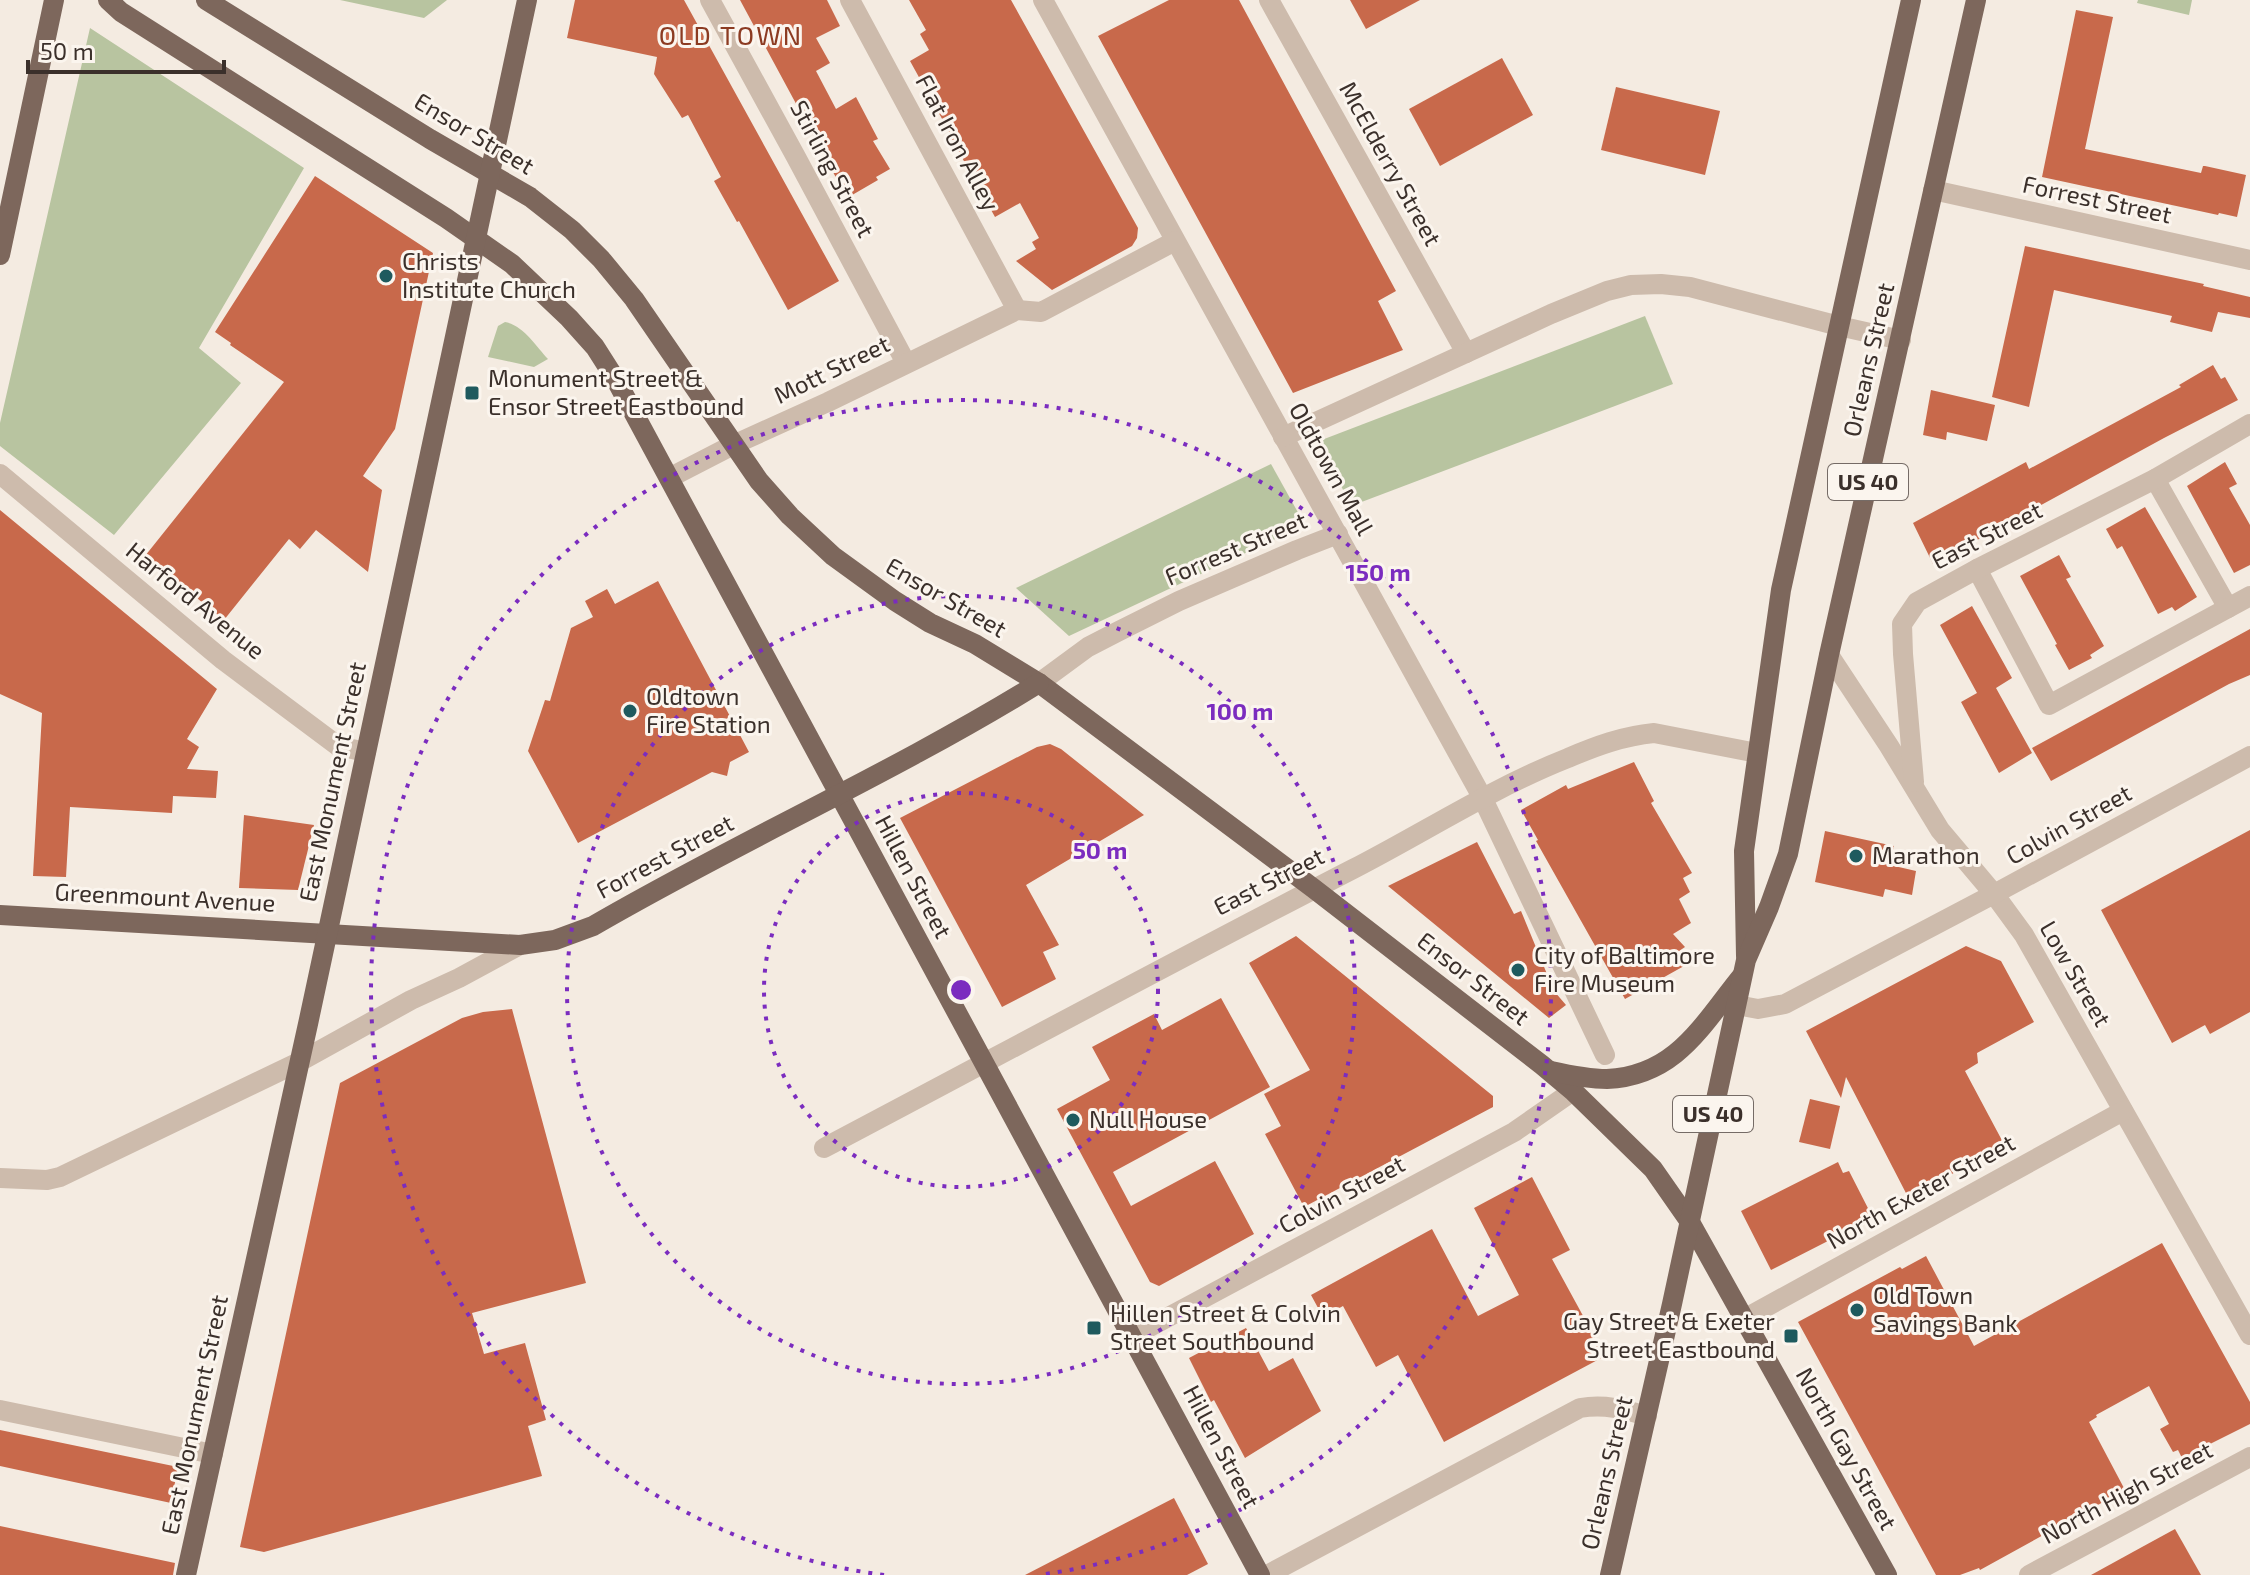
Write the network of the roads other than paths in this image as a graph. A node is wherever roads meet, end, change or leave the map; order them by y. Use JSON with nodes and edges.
{"nodes":[{"id":1,"x":54,"y":0,"type":"edge"},
{"id":2,"x":108,"y":0,"type":"edge"},
{"id":3,"x":206,"y":0,"type":"edge"},
{"id":4,"x":527,"y":0,"type":"edge"},
{"id":5,"x":710,"y":0,"type":"edge"},
{"id":6,"x":850,"y":0,"type":"edge"},
{"id":7,"x":1043,"y":0,"type":"edge"},
{"id":8,"x":1269,"y":0,"type":"edge"},
{"id":9,"x":1911,"y":0,"type":"edge"},
{"id":10,"x":1976,"y":0,"type":"edge"},
{"id":11,"x":490,"y":174,"type":"junction"},
{"id":12,"x":1933,"y":190,"type":"junction"},
{"id":13,"x":476,"y":238,"type":"junction"},
{"id":14,"x":1175,"y":241,"type":"junction"},
{"id":15,"x":0,"y":255,"type":"edge"},
{"id":16,"x":2250,"y":260,"type":"edge"},
{"id":17,"x":1017,"y":310,"type":"junction"},
{"id":18,"x":1839,"y":326,"type":"junction"},
{"id":19,"x":1901,"y":340,"type":"junction"},
{"id":20,"x":1466,"y":353,"type":"junction"},
{"id":21,"x":906,"y":363,"type":"junction"},
{"id":22,"x":2250,"y":424,"type":"edge"},
{"id":23,"x":1283,"y":437,"type":"junction"},
{"id":24,"x":733,"y":445,"type":"junction"},
{"id":25,"x":0,"y":474,"type":"edge"},
{"id":26,"x":669,"y":478,"type":"junction"},
{"id":27,"x":2155,"y":479,"type":"junction"},
{"id":28,"x":1338,"y":534,"type":"junction"},
{"id":29,"x":1977,"y":569,"type":"junction"},
{"id":30,"x":2250,"y":596,"type":"edge"},
{"id":31,"x":2228,"y":608,"type":"junction"},
{"id":32,"x":1829,"y":655,"type":"junction"},
{"id":33,"x":1039,"y":683,"type":"junction"},
{"id":34,"x":366,"y":752,"type":"junction"},
{"id":35,"x":1757,"y":753,"type":"junction"},
{"id":36,"x":2250,"y":756,"type":"edge"},
{"id":37,"x":1915,"y":790,"type":"junction"},
{"id":38,"x":840,"y":795,"type":"junction"},
{"id":39,"x":1482,"y":797,"type":"junction"},
{"id":40,"x":1313,"y":888,"type":"junction"},
{"id":41,"x":1994,"y":894,"type":"junction"},
{"id":42,"x":0,"y":915,"type":"edge"},
{"id":43,"x":327,"y":934,"type":"junction"},
{"id":44,"x":520,"y":945,"type":"junction"},
{"id":45,"x":1745,"y":967,"type":"junction"},
{"id":46,"x":1737,"y":1005,"type":"junction"},
{"id":47,"x":1605,"y":1055,"type":"dead end"},
{"id":48,"x":299,"y":1062,"type":"junction"},
{"id":49,"x":984,"y":1063,"type":"junction"},
{"id":50,"x":1550,"y":1071,"type":"junction"},
{"id":51,"x":1573,"y":1091,"type":"junction"},
{"id":52,"x":2123,"y":1111,"type":"junction"},
{"id":53,"x":824,"y":1148,"type":"dead end"},
{"id":54,"x":0,"y":1178,"type":"edge"},
{"id":55,"x":1690,"y":1222,"type":"junction"},
{"id":56,"x":1744,"y":1319,"type":"junction"},
{"id":57,"x":2250,"y":1335,"type":"edge"},
{"id":58,"x":1131,"y":1337,"type":"junction"},
{"id":59,"x":0,"y":1410,"type":"edge"},
{"id":60,"x":1647,"y":1416,"type":"junction"},
{"id":61,"x":213,"y":1454,"type":"junction"},
{"id":62,"x":2250,"y":1457,"type":"edge"},
{"id":63,"x":186,"y":1575,"type":"edge"},
{"id":64,"x":1260,"y":1575,"type":"edge"},
{"id":65,"x":1267,"y":1575,"type":"edge"},
{"id":66,"x":1610,"y":1575,"type":"edge"},
{"id":67,"x":1887,"y":1575,"type":"edge"},
{"id":68,"x":2029,"y":1575,"type":"edge"}],
"edges":[{"from":1,"to":15,"type":"main road"},
{"from":2,"to":13,"type":"main road"},
{"from":3,"to":11,"type":"main road","name":"Ensor Street"},
{"from":4,"to":11,"type":"main road","name":"East Monument Street"},
{"from":5,"to":21,"type":"street","name":"Stirling Street"},
{"from":6,"to":17,"type":"street","name":"Flat Iron Alley"},
{"from":7,"to":14,"type":"street","name":"Oldtown Mall"},
{"from":8,"to":20,"type":"street","name":"McElderry Street"},
{"from":9,"to":18,"type":"main road","name":"Orleans Street","number":"US 40"},
{"from":10,"to":12,"type":"main road","name":"Orleans Street","number":"US 40"},
{"from":11,"to":13,"type":"main road","name":"East Monument Street"},
{"from":11,"to":24,"type":"main road","name":"Ensor Street"},
{"from":12,"to":16,"type":"street","name":"Forrest Street"},
{"from":12,"to":19,"type":"main road","name":"Orleans Street","number":"US 40"},
{"from":13,"to":26,"type":"main road","name":"Hillen Street"},
{"from":13,"to":34,"type":"main road","name":"East Monument Street"},
{"from":14,"to":17,"type":"street","name":"Mott Street"},
{"from":14,"to":23,"type":"street","name":"Oldtown Mall"},
{"from":17,"to":21,"type":"street","name":"Mott Street"},
{"from":18,"to":19,"type":"street"},
{"from":18,"to":20,"type":"street"},
{"from":18,"to":35,"type":"main road","name":"Orleans Street","number":"US 40"},
{"from":19,"to":32,"type":"main road","name":"Orleans Street","number":"US 40"},
{"from":20,"to":23,"type":"street"},
{"from":21,"to":24,"type":"street","name":"Mott Street"},
{"from":22,"to":27,"type":"street","name":"East Street"},
{"from":23,"to":28,"type":"street","name":"Oldtown Mall"},
{"from":24,"to":26,"type":"street","name":"Mott Street"},
{"from":24,"to":33,"type":"main road","name":"Ensor Street"},
{"from":25,"to":34,"type":"street","name":"Harford Avenue"},
{"from":26,"to":38,"type":"main road","name":"Hillen Street"},
{"from":27,"to":29,"type":"street","name":"East Street"},
{"from":27,"to":31,"type":"street"},
{"from":28,"to":33,"type":"street","name":"Forrest Street"},
{"from":28,"to":39,"type":"street","name":"Oldtown Mall"},
{"from":29,"to":31,"type":"street"},
{"from":29,"to":37,"type":"street","name":"East Street"},
{"from":30,"to":31,"type":"street"},
{"from":32,"to":37,"type":"street","name":"Low Street"},
{"from":32,"to":45,"type":"main road","name":"Orleans Street","number":"US 40"},
{"from":33,"to":38,"type":"main road","name":"Forrest Street"},
{"from":33,"to":40,"type":"main road","name":"Ensor Street"},
{"from":34,"to":43,"type":"main road","name":"East Monument Street"},
{"from":35,"to":39,"type":"street","name":"East Street"},
{"from":35,"to":45,"type":"main road","name":"Orleans Street","number":"US 40"},
{"from":36,"to":41,"type":"street","name":"Colvin Street"},
{"from":37,"to":41,"type":"street","name":"Low Street"},
{"from":38,"to":44,"type":"main road","name":"Forrest Street"},
{"from":38,"to":49,"type":"main road","name":"Hillen Street"},
{"from":39,"to":40,"type":"street","name":"East Street"},
{"from":39,"to":47,"type":"street","name":"Oldtown Mall"},
{"from":40,"to":49,"type":"street","name":"East Street"},
{"from":40,"to":50,"type":"main road","name":"Ensor Street"},
{"from":41,"to":46,"type":"street","name":"Colvin Street"},
{"from":41,"to":52,"type":"street","name":"Low Street"},
{"from":42,"to":43,"type":"main road","name":"Greenmount Avenue"},
{"from":43,"to":44,"type":"main road","name":"Greenmount Avenue"},
{"from":43,"to":48,"type":"main road","name":"East Monument Street"},
{"from":44,"to":48,"type":"street","name":"Forrest Street"},
{"from":45,"to":46,"type":"main road","name":"Orleans Street","number":"US 40"},
{"from":45,"to":50,"type":"main road"},
{"from":46,"to":55,"type":"main road","name":"Orleans Street","number":"US 40"},
{"from":48,"to":54,"type":"street","name":"Forrest Street"},
{"from":48,"to":61,"type":"main road","name":"East Monument Street"},
{"from":49,"to":53,"type":"street","name":"East Street"},
{"from":49,"to":58,"type":"main road","name":"Hillen Street"},
{"from":50,"to":51,"type":"main road","name":"Ensor Street"},
{"from":51,"to":55,"type":"main road","name":"Ensor Street"},
{"from":51,"to":58,"type":"street","name":"Colvin Street"},
{"from":52,"to":56,"type":"street","name":"North Exeter Street"},
{"from":52,"to":57,"type":"street","name":"Low Street"},
{"from":55,"to":56,"type":"main road","name":"North Gay Street"},
{"from":55,"to":60,"type":"main road","name":"Orleans Street","number":"US 40"},
{"from":56,"to":67,"type":"main road","name":"North Gay Street"},
{"from":58,"to":64,"type":"main road","name":"Hillen Street"},
{"from":59,"to":61,"type":"street"},
{"from":60,"to":65,"type":"street"},
{"from":60,"to":66,"type":"main road","name":"Orleans Street","number":"US 40"},
{"from":61,"to":63,"type":"main road","name":"East Monument Street"},
{"from":62,"to":68,"type":"street","name":"North High Street"}]}
